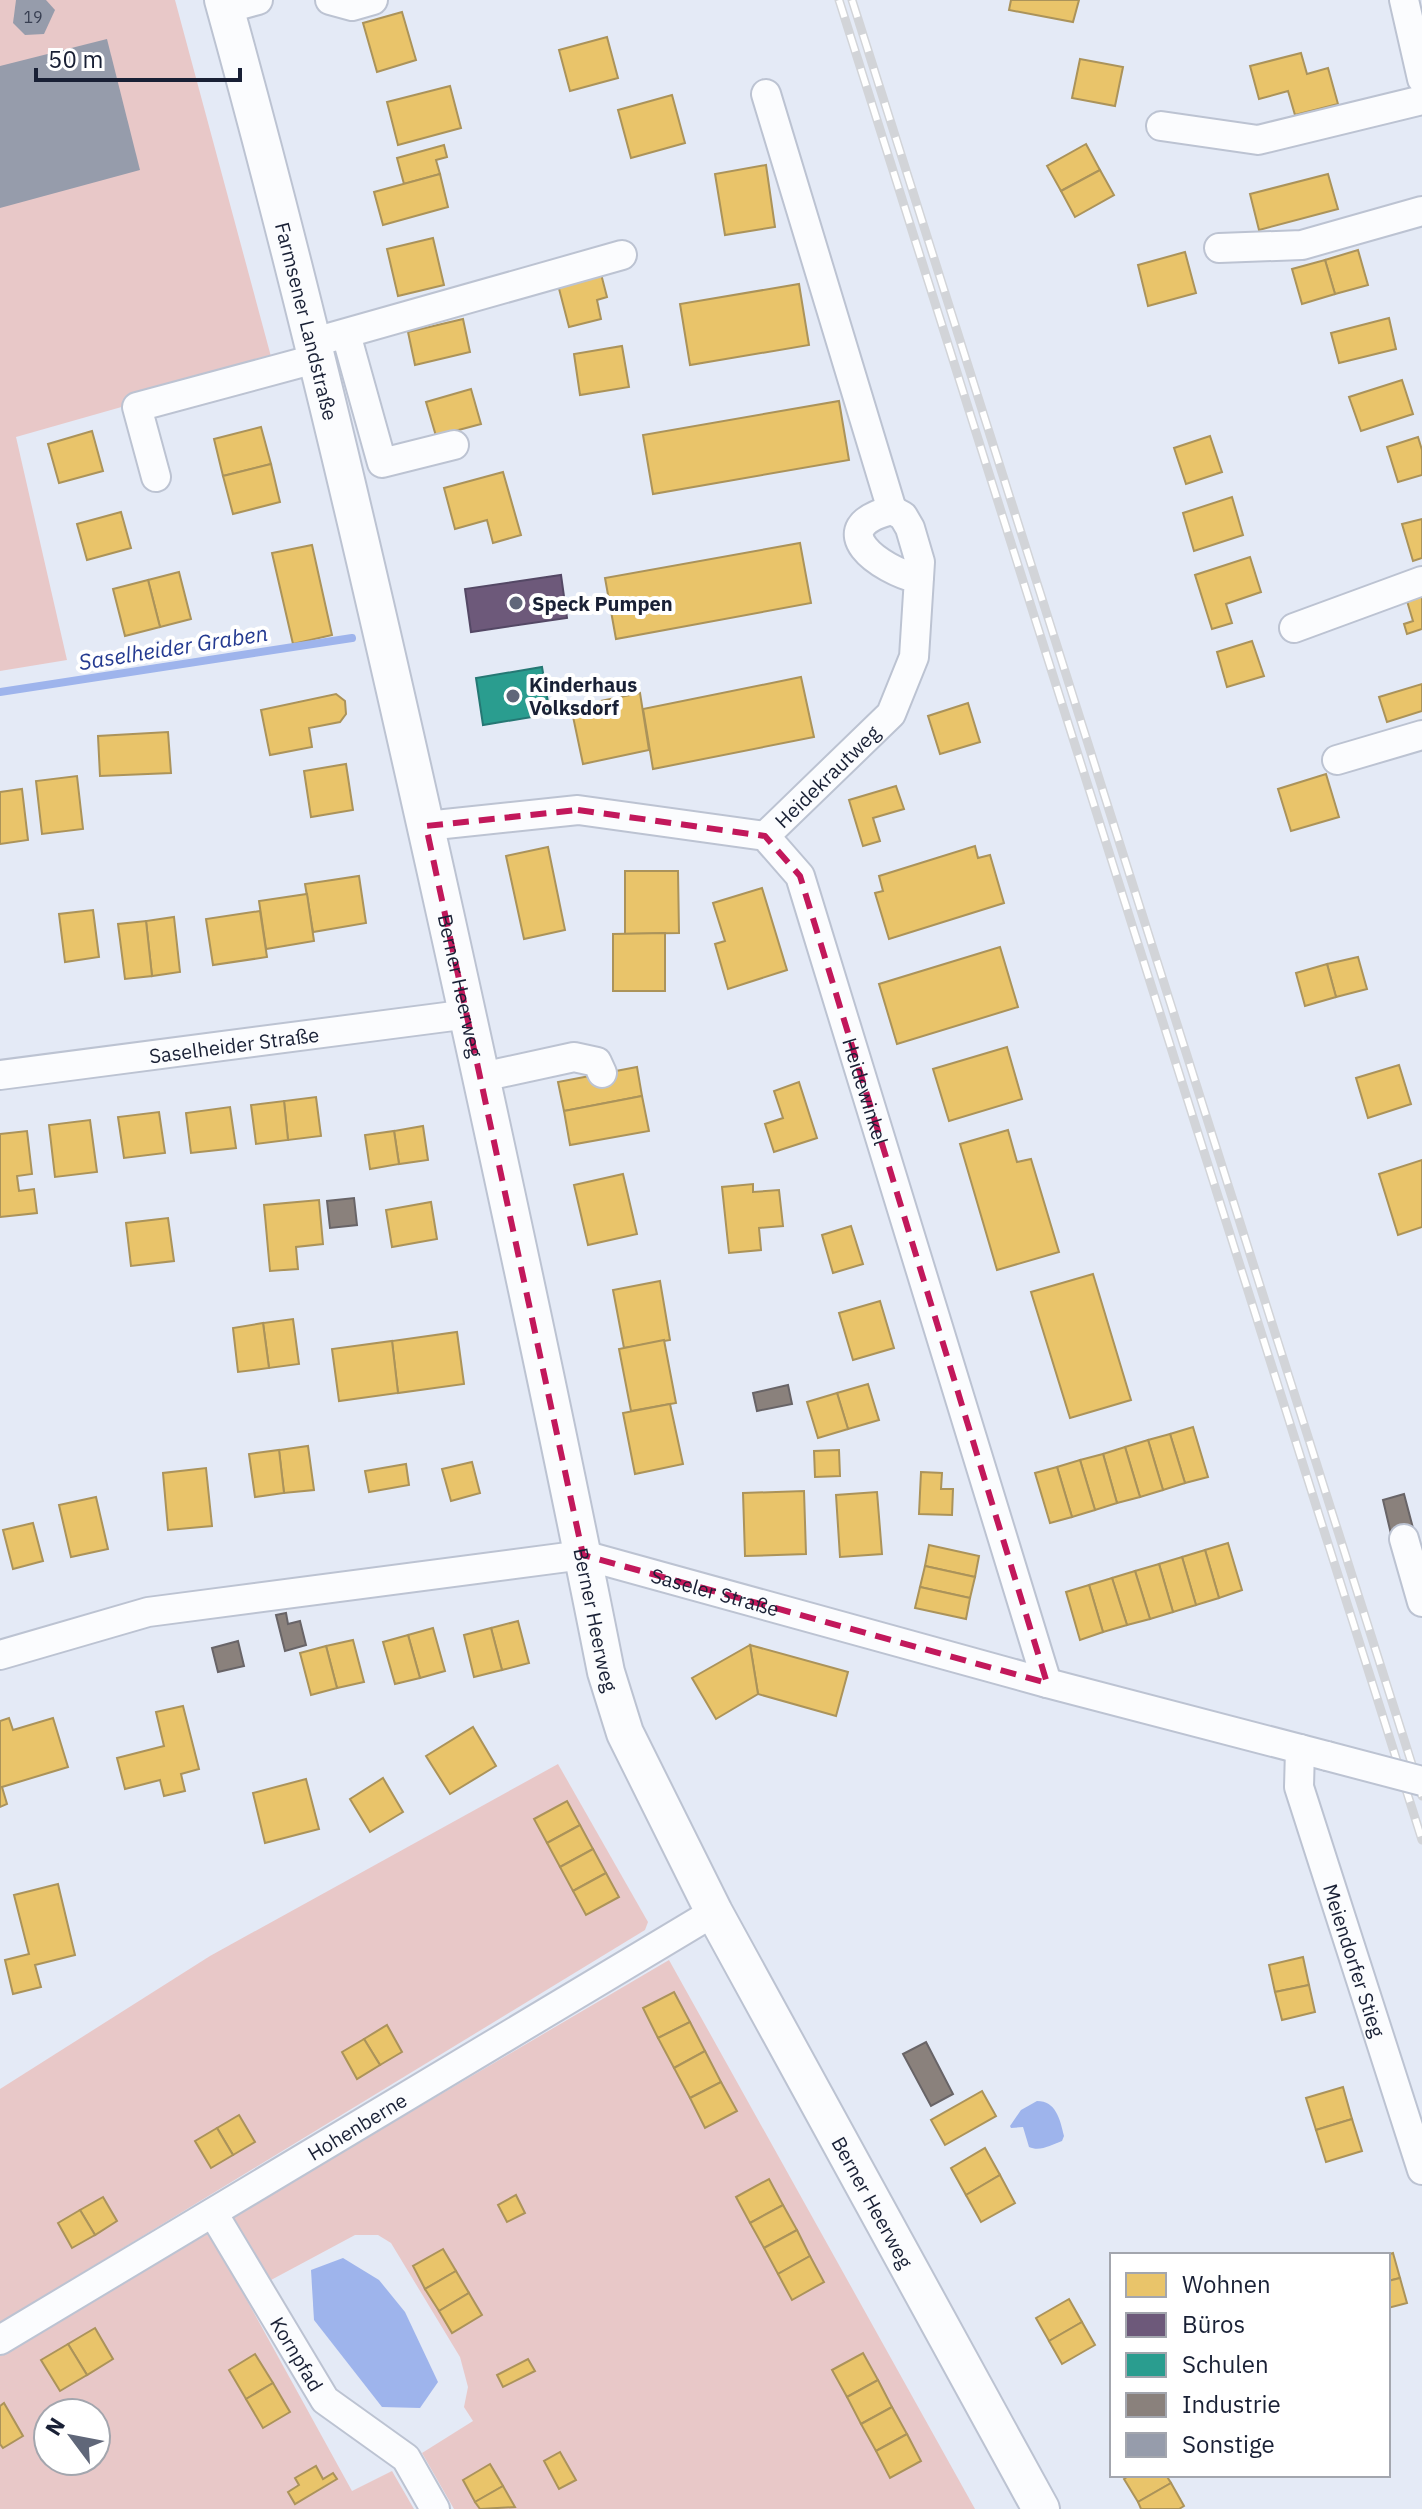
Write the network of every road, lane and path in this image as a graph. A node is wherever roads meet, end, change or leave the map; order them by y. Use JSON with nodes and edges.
{"nodes":[{"id":1,"x":330,"y":0,"type":"edge"},
{"id":2,"x":373,"y":0,"type":"edge"},
{"id":3,"x":1404,"y":0,"type":"edge"},
{"id":4,"x":235,"y":3,"type":"edge"},
{"id":5,"x":1420,"y":63,"type":"edge"},
{"id":6,"x":766,"y":94,"type":"dead end"},
{"id":7,"x":1422,"y":100,"type":"edge"},
{"id":8,"x":1161,"y":126,"type":"dead end"},
{"id":9,"x":1422,"y":211,"type":"edge"},
{"id":10,"x":1219,"y":248,"type":"dead end"},
{"id":11,"x":622,"y":255,"type":"dead end"},
{"id":12,"x":346,"y":334,"type":"junction"},
{"id":13,"x":313,"y":351,"type":"junction"},
{"id":14,"x":454,"y":445,"type":"dead end"},
{"id":15,"x":156,"y":477,"type":"dead end"},
{"id":16,"x":892,"y":510,"type":"junction"},
{"id":17,"x":919,"y":579,"type":"junction"},
{"id":18,"x":1422,"y":581,"type":"edge"},
{"id":19,"x":1294,"y":628,"type":"dead end"},
{"id":20,"x":385,"y":645,"type":"joint"},
{"id":21,"x":1422,"y":735,"type":"edge"},
{"id":22,"x":1337,"y":760,"type":"dead end"},
{"id":23,"x":426,"y":826,"type":"junction"},
{"id":24,"x":765,"y":836,"type":"junction"},
{"id":25,"x":469,"y":1014,"type":"junction"},
{"id":26,"x":602,"y":1073,"type":"dead end"},
{"id":27,"x":0,"y":1075,"type":"edge"},
{"id":28,"x":482,"y":1077,"type":"junction"},
{"id":29,"x":1404,"y":1539,"type":"dead end"},
{"id":30,"x":583,"y":1555,"type":"junction"},
{"id":31,"x":1422,"y":1602,"type":"edge"},
{"id":32,"x":0,"y":1655,"type":"edge"},
{"id":33,"x":1047,"y":1683,"type":"junction"},
{"id":34,"x":1313,"y":1753,"type":"junction"},
{"id":35,"x":1422,"y":1781,"type":"edge"},
{"id":36,"x":714,"y":1912,"type":"junction"},
{"id":37,"x":1422,"y":2170,"type":"edge"},
{"id":38,"x":213,"y":2213,"type":"junction"},
{"id":39,"x":0,"y":2340,"type":"edge"},
{"id":40,"x":435,"y":2509,"type":"edge"},
{"id":41,"x":1041,"y":2509,"type":"edge"}],
"edges":[{"from":1,"to":2,"type":"street"},
{"from":3,"to":5,"type":"street"},
{"from":4,"to":13,"type":"main road","name":"Farmsener Landstraße"},
{"from":6,"to":16,"type":"street","name":"Heidekrautweg"},
{"from":7,"to":8,"type":"street"},
{"from":9,"to":10,"type":"street"},
{"from":11,"to":12,"type":"street"},
{"from":12,"to":13,"type":"street"},
{"from":12,"to":14,"type":"street"},
{"from":13,"to":15,"type":"street"},
{"from":13,"to":20,"type":"main road","name":"Farmsener Landstraße"},
{"from":16,"to":17,"type":"street","name":"Heidekrautweg"},
{"from":16,"to":17,"type":"street"},
{"from":17,"to":24,"type":"street","name":"Heidekrautweg"},
{"from":18,"to":19,"type":"street"},
{"from":20,"to":23,"type":"main road","name":"Berner Heerweg"},
{"from":21,"to":22,"type":"street"},
{"from":23,"to":24,"type":"street"},
{"from":23,"to":25,"type":"main road","name":"Berner Heerweg"},
{"from":24,"to":33,"type":"street","name":"Heidewinkel"},
{"from":25,"to":27,"type":"street","name":"Saselheider Straße"},
{"from":25,"to":28,"type":"main road","name":"Berner Heerweg"},
{"from":26,"to":28,"type":"street"},
{"from":28,"to":30,"type":"main road","name":"Berner Heerweg"},
{"from":29,"to":31,"type":"street"},
{"from":30,"to":32,"type":"street","name":"Saseler Straße"},
{"from":30,"to":33,"type":"street","name":"Saseler Straße"},
{"from":30,"to":36,"type":"main road","name":"Berner Heerweg"},
{"from":33,"to":34,"type":"street","name":"Saseler Straße"},
{"from":34,"to":35,"type":"street","name":"Saseler Straße","bridge":true},
{"from":34,"to":37,"type":"street","name":"Meiendorfer Stieg"},
{"from":36,"to":38,"type":"street","name":"Hohenberne"},
{"from":36,"to":41,"type":"main road","name":"Berner Heerweg"},
{"from":38,"to":39,"type":"street","name":"Hohenberne"},
{"from":38,"to":40,"type":"street","name":"Kornpfad"}]}
